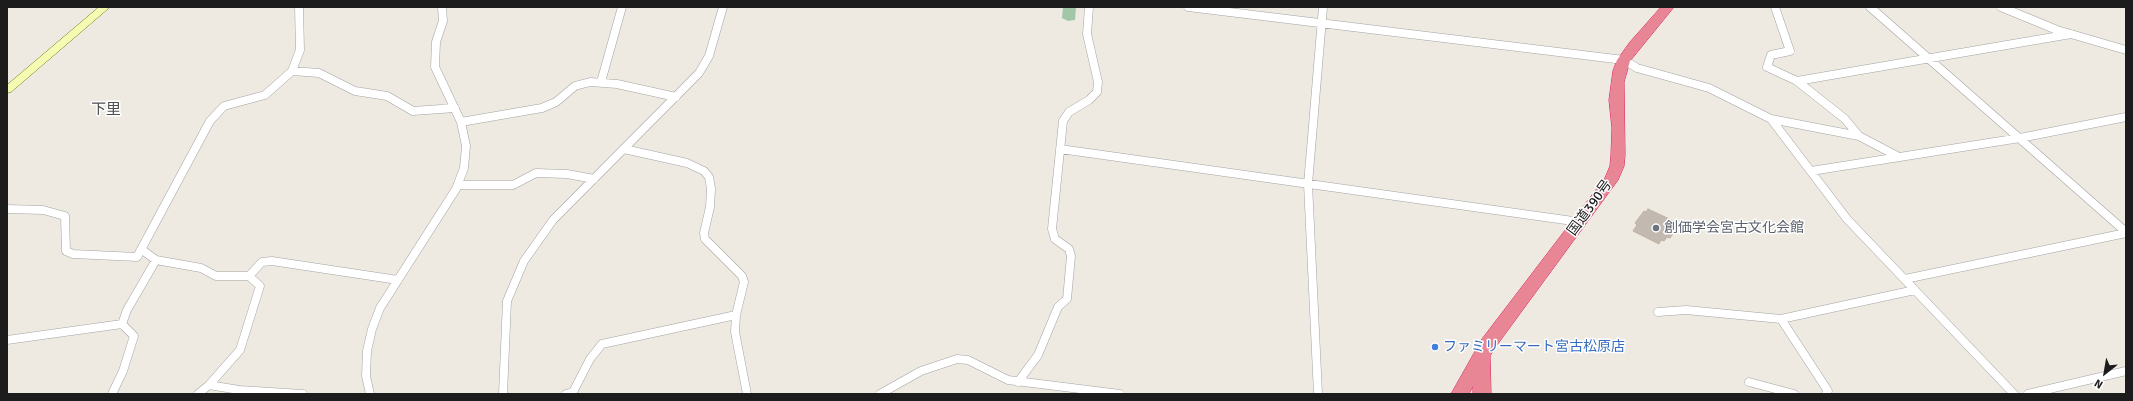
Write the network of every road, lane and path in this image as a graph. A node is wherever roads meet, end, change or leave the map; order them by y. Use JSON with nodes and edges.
{"nodes":[{"id":1,"x":105,"y":7,"type":"edge"},
{"id":2,"x":299,"y":7,"type":"edge"},
{"id":3,"x":442,"y":7,"type":"edge"},
{"id":4,"x":622,"y":7,"type":"edge"},
{"id":5,"x":723,"y":7,"type":"edge"},
{"id":6,"x":1089,"y":7,"type":"edge"},
{"id":7,"x":1188,"y":7,"type":"edge"},
{"id":8,"x":1323,"y":7,"type":"edge"},
{"id":9,"x":1668,"y":7,"type":"edge"},
{"id":10,"x":1775,"y":7,"type":"edge"},
{"id":11,"x":1870,"y":7,"type":"edge"},
{"id":12,"x":2001,"y":7,"type":"edge"},
{"id":13,"x":1322,"y":24,"type":"junction"},
{"id":14,"x":2071,"y":34,"type":"junction"},
{"id":15,"x":2126,"y":50,"type":"edge"},
{"id":16,"x":1928,"y":58,"type":"junction"},
{"id":17,"x":1624,"y":60,"type":"junction"},
{"id":18,"x":292,"y":71,"type":"junction"},
{"id":19,"x":1797,"y":81,"type":"junction"},
{"id":20,"x":601,"y":82,"type":"junction"},
{"id":21,"x":7,"y":90,"type":"edge"},
{"id":22,"x":676,"y":97,"type":"junction"},
{"id":23,"x":455,"y":108,"type":"junction"},
{"id":24,"x":2126,"y":117,"type":"edge"},
{"id":25,"x":1771,"y":119,"type":"junction"},
{"id":26,"x":461,"y":122,"type":"junction"},
{"id":27,"x":1859,"y":136,"type":"junction"},
{"id":28,"x":2020,"y":138,"type":"junction"},
{"id":29,"x":624,"y":149,"type":"junction"},
{"id":30,"x":1060,"y":149,"type":"junction"},
{"id":31,"x":1898,"y":157,"type":"junction"},
{"id":32,"x":1811,"y":171,"type":"junction"},
{"id":33,"x":594,"y":179,"type":"junction"},
{"id":34,"x":1308,"y":184,"type":"junction"},
{"id":35,"x":458,"y":185,"type":"junction"},
{"id":36,"x":7,"y":209,"type":"edge"},
{"id":37,"x":1580,"y":222,"type":"junction"},
{"id":38,"x":2126,"y":233,"type":"edge"},
{"id":39,"x":141,"y":249,"type":"junction"},
{"id":40,"x":156,"y":260,"type":"junction"},
{"id":41,"x":249,"y":276,"type":"junction"},
{"id":42,"x":1905,"y":279,"type":"junction"},
{"id":43,"x":398,"y":280,"type":"junction"},
{"id":44,"x":1915,"y":290,"type":"junction"},
{"id":45,"x":1658,"y":312,"type":"dead end"},
{"id":46,"x":736,"y":315,"type":"junction"},
{"id":47,"x":1781,"y":319,"type":"junction"},
{"id":48,"x":122,"y":324,"type":"junction"},
{"id":49,"x":7,"y":340,"type":"edge"},
{"id":50,"x":1482,"y":354,"type":"junction"},
{"id":51,"x":2126,"y":371,"type":"edge"},
{"id":52,"x":1018,"y":382,"type":"junction"},
{"id":53,"x":1749,"y":382,"type":"dead end"},
{"id":54,"x":209,"y":385,"type":"junction"},
{"id":55,"x":112,"y":394,"type":"edge"},
{"id":56,"x":198,"y":394,"type":"edge"},
{"id":57,"x":303,"y":394,"type":"edge"},
{"id":58,"x":370,"y":394,"type":"edge"},
{"id":59,"x":503,"y":394,"type":"edge"},
{"id":60,"x":566,"y":394,"type":"edge"},
{"id":61,"x":747,"y":394,"type":"edge"},
{"id":62,"x":880,"y":394,"type":"edge"},
{"id":63,"x":1120,"y":394,"type":"edge"},
{"id":64,"x":1318,"y":394,"type":"edge"},
{"id":65,"x":1460,"y":394,"type":"edge"},
{"id":66,"x":1482,"y":394,"type":"edge"},
{"id":67,"x":1794,"y":394,"type":"edge"},
{"id":68,"x":1826,"y":394,"type":"edge"},
{"id":69,"x":2014,"y":394,"type":"edge"},
{"id":70,"x":2028,"y":394,"type":"edge"}],
"edges":[{"from":1,"to":21,"type":"main road"},
{"from":2,"to":18,"type":"street"},
{"from":3,"to":23,"type":"street"},
{"from":4,"to":20,"type":"street"},
{"from":5,"to":22,"type":"street"},
{"from":6,"to":30,"type":"street"},
{"from":7,"to":13,"type":"street"},
{"from":8,"to":13,"type":"street"},
{"from":9,"to":17,"type":"highway","name":"国道390号"},
{"from":10,"to":19,"type":"street"},
{"from":11,"to":16,"type":"street"},
{"from":12,"to":14,"type":"street"},
{"from":13,"to":17,"type":"street"},
{"from":13,"to":34,"type":"street"},
{"from":14,"to":15,"type":"street"},
{"from":14,"to":16,"type":"street"},
{"from":16,"to":19,"type":"street"},
{"from":16,"to":28,"type":"street"},
{"from":17,"to":25,"type":"street"},
{"from":17,"to":37,"type":"highway","name":"国道390号"},
{"from":18,"to":23,"type":"street"},
{"from":18,"to":39,"type":"street"},
{"from":19,"to":27,"type":"street"},
{"from":20,"to":22,"type":"street"},
{"from":20,"to":26,"type":"street"},
{"from":22,"to":29,"type":"street"},
{"from":23,"to":26,"type":"street"},
{"from":24,"to":28,"type":"street"},
{"from":25,"to":27,"type":"street"},
{"from":25,"to":32,"type":"street"},
{"from":26,"to":35,"type":"street"},
{"from":27,"to":31,"type":"street"},
{"from":28,"to":31,"type":"street"},
{"from":28,"to":38,"type":"street"},
{"from":29,"to":33,"type":"street"},
{"from":29,"to":46,"type":"street"},
{"from":30,"to":34,"type":"street"},
{"from":30,"to":52,"type":"street"},
{"from":31,"to":32,"type":"street"},
{"from":32,"to":42,"type":"street"},
{"from":33,"to":35,"type":"street"},
{"from":33,"to":59,"type":"street"},
{"from":34,"to":37,"type":"street"},
{"from":34,"to":64,"type":"street"},
{"from":35,"to":43,"type":"street"},
{"from":36,"to":39,"type":"street"},
{"from":37,"to":50,"type":"highway","name":"国道390号"},
{"from":38,"to":42,"type":"street"},
{"from":39,"to":40,"type":"street"},
{"from":40,"to":41,"type":"street"},
{"from":40,"to":48,"type":"street"},
{"from":41,"to":43,"type":"street"},
{"from":41,"to":54,"type":"street"},
{"from":42,"to":44,"type":"street"},
{"from":43,"to":58,"type":"street"},
{"from":44,"to":47,"type":"street"},
{"from":44,"to":69,"type":"street"},
{"from":45,"to":47,"type":"street"},
{"from":46,"to":60,"type":"street"},
{"from":46,"to":61,"type":"street"},
{"from":47,"to":68,"type":"street"},
{"from":48,"to":49,"type":"street"},
{"from":48,"to":55,"type":"street"},
{"from":50,"to":65,"type":"highway","name":"国道390号"},
{"from":50,"to":66,"type":"highway"},
{"from":51,"to":70,"type":"street"},
{"from":52,"to":62,"type":"street"},
{"from":52,"to":63,"type":"street"},
{"from":53,"to":67,"type":"street"},
{"from":54,"to":56,"type":"street"},
{"from":54,"to":57,"type":"street"}]}
